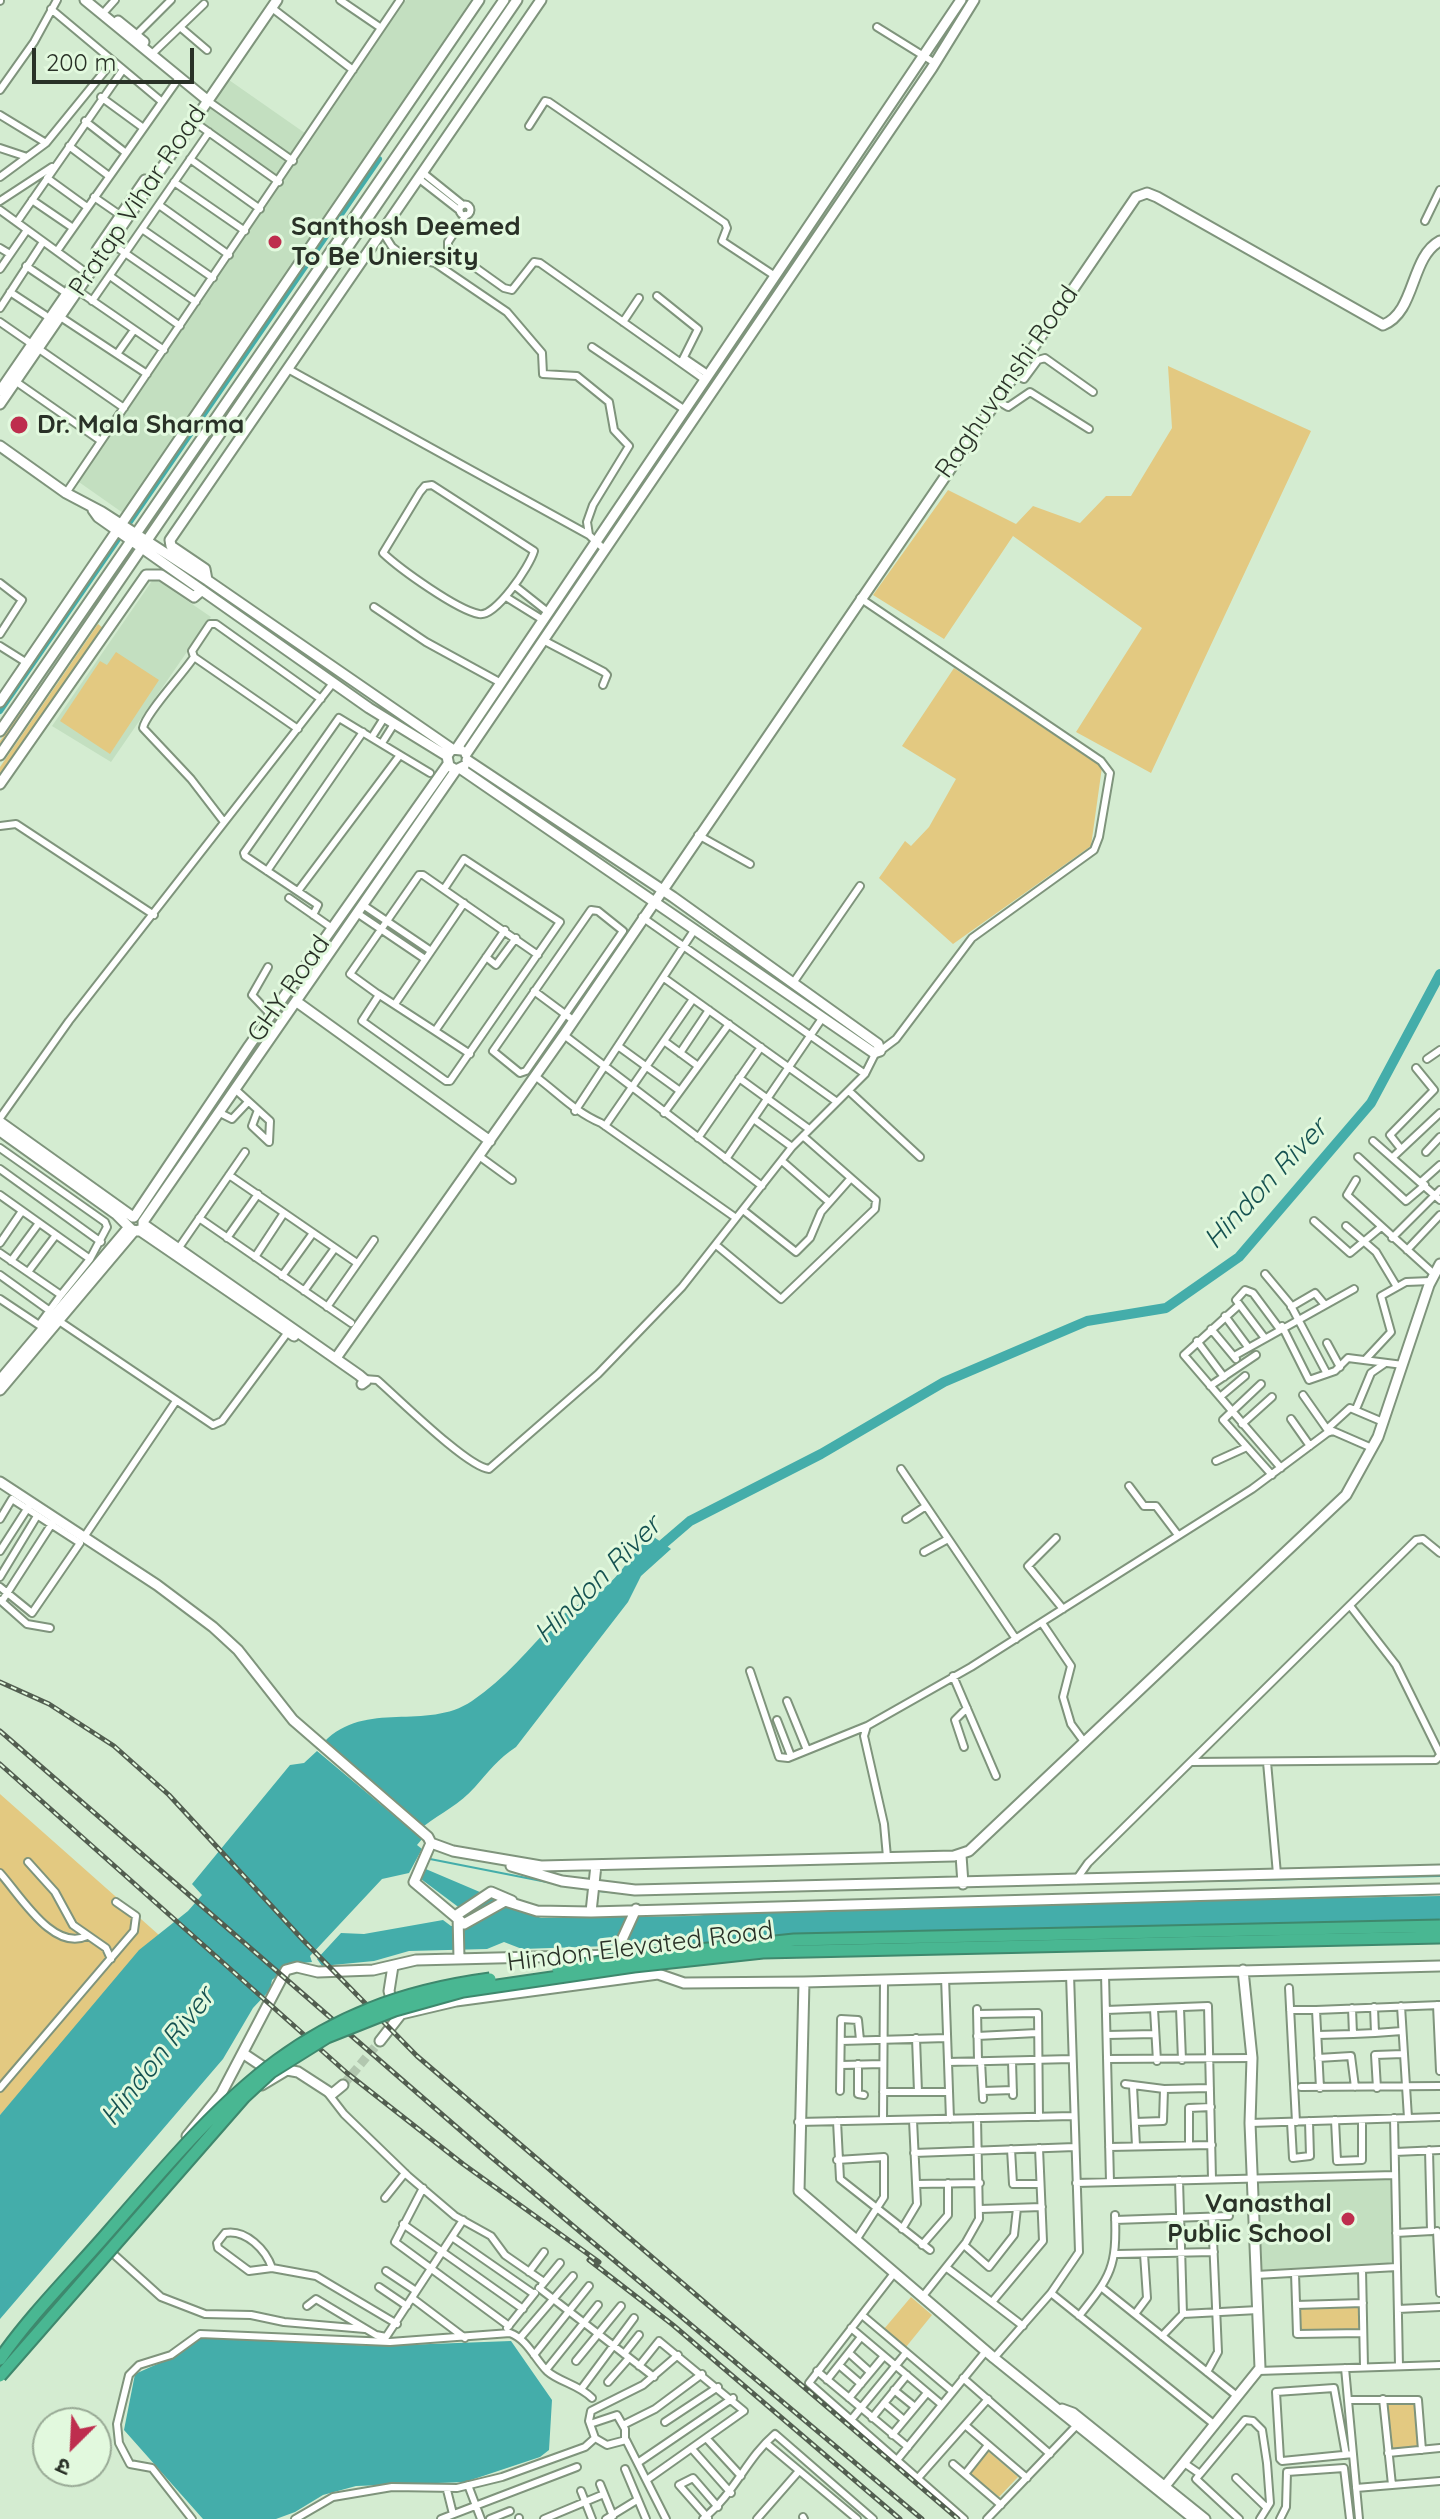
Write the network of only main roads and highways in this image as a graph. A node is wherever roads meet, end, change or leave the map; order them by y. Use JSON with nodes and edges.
{"nodes":[{"id":1,"x":1440,"y":1926,"type":"edge"},
{"id":2,"x":1440,"y":1937,"type":"edge"},
{"id":3,"x":0,"y":2359,"type":"edge"},
{"id":4,"x":0,"y":2375,"type":"edge"}],
"edges":[{"from":1,"to":3,"type":"highway","name":"Hindon Elevated Road","bridge":true},
{"from":2,"to":4,"type":"highway","name":"Hindon Elevated Road","bridge":true}]}
